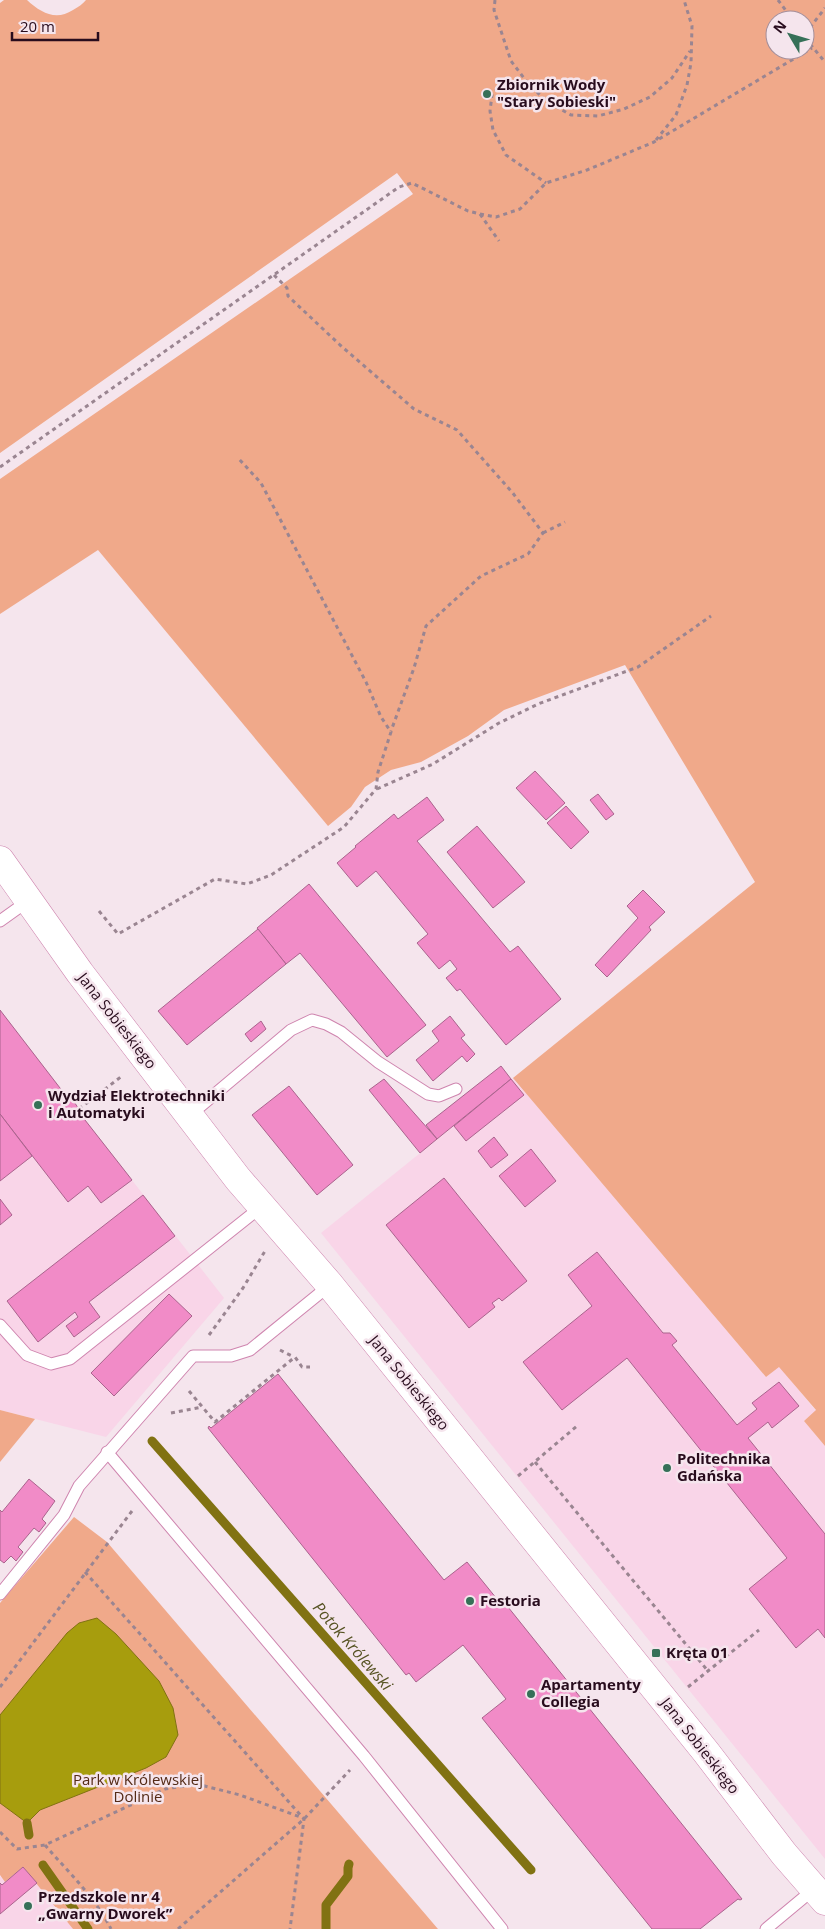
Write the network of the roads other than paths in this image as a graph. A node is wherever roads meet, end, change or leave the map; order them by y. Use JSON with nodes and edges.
{"nodes":[{"id":1,"x":0,"y":860,"type":"edge"},
{"id":2,"x":28,"y":901,"type":"junction"},
{"id":3,"x":0,"y":921,"type":"edge"},
{"id":4,"x":456,"y":1089,"type":"dead end"},
{"id":5,"x":190,"y":1115,"type":"junction"},
{"id":6,"x":261,"y":1206,"type":"junction"},
{"id":7,"x":330,"y":1285,"type":"junction"},
{"id":8,"x":0,"y":1325,"type":"edge"},
{"id":9,"x":108,"y":1452,"type":"junction"},
{"id":10,"x":0,"y":1594,"type":"edge"},
{"id":11,"x":820,"y":1895,"type":"edge"},
{"id":12,"x":502,"y":1929,"type":"edge"},
{"id":13,"x":766,"y":1929,"type":"edge"}],
"edges":[{"from":1,"to":2,"type":"main road","name":"Jana Sobieskiego"},
{"from":2,"to":3,"type":"lane"},
{"from":2,"to":5,"type":"main road","name":"Jana Sobieskiego"},
{"from":4,"to":5,"type":"lane"},
{"from":5,"to":6,"type":"main road","name":"Jana Sobieskiego"},
{"from":6,"to":7,"type":"main road","name":"Jana Sobieskiego"},
{"from":6,"to":8,"type":"lane"},
{"from":7,"to":9,"type":"lane"},
{"from":7,"to":11,"type":"main road","name":"Jana Sobieskiego"},
{"from":9,"to":10,"type":"lane"},
{"from":9,"to":12,"type":"lane"},
{"from":11,"to":13,"type":"lane"}]}
